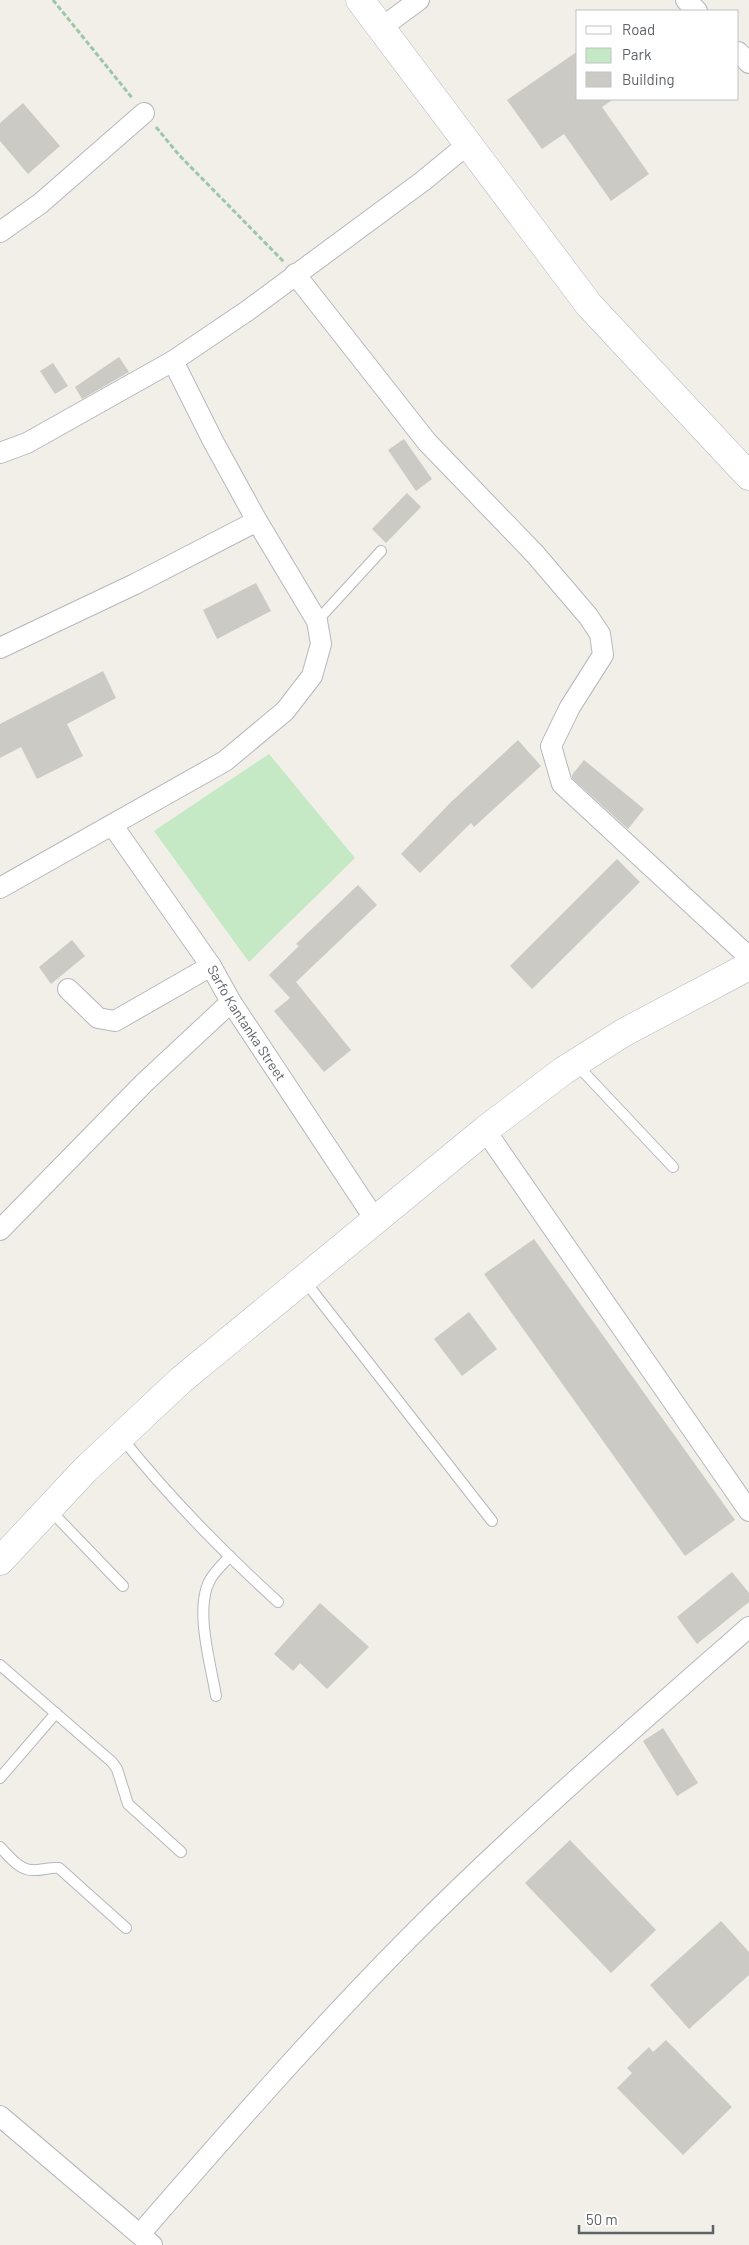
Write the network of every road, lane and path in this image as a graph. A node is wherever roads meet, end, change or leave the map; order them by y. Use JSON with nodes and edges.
{"nodes":[{"id":1,"x":53,"y":0,"type":"edge"},
{"id":2,"x":360,"y":0,"type":"edge"},
{"id":3,"x":419,"y":0,"type":"edge"},
{"id":4,"x":686,"y":0,"type":"edge"},
{"id":5,"x":696,"y":10,"type":"edge"},
{"id":6,"x":381,"y":28,"type":"junction"},
{"id":7,"x":739,"y":53,"type":"edge"},
{"id":8,"x":749,"y":63,"type":"edge"},
{"id":9,"x":144,"y":113,"type":"junction"},
{"id":10,"x":468,"y":144,"type":"junction"},
{"id":11,"x":0,"y":232,"type":"edge"},
{"id":12,"x":295,"y":274,"type":"junction"},
{"id":13,"x":173,"y":361,"type":"junction"},
{"id":14,"x":0,"y":453,"type":"edge"},
{"id":15,"x":749,"y":476,"type":"edge"},
{"id":16,"x":257,"y":521,"type":"junction"},
{"id":17,"x":381,"y":551,"type":"dead end"},
{"id":18,"x":317,"y":621,"type":"junction"},
{"id":19,"x":0,"y":648,"type":"edge"},
{"id":20,"x":113,"y":826,"type":"junction"},
{"id":21,"x":0,"y":888,"type":"edge"},
{"id":22,"x":749,"y":957,"type":"edge"},
{"id":23,"x":212,"y":966,"type":"junction"},
{"id":24,"x":749,"y":966,"type":"edge"},
{"id":25,"x":68,"y":989,"type":"dead end"},
{"id":26,"x":230,"y":1002,"type":"junction"},
{"id":27,"x":575,"y":1064,"type":"junction"},
{"id":28,"x":485,"y":1130,"type":"junction"},
{"id":29,"x":673,"y":1167,"type":"dead end"},
{"id":30,"x":376,"y":1221,"type":"junction"},
{"id":31,"x":0,"y":1230,"type":"edge"},
{"id":32,"x":304,"y":1280,"type":"junction"},
{"id":33,"x":121,"y":1436,"type":"junction"},
{"id":34,"x":49,"y":1509,"type":"junction"},
{"id":35,"x":749,"y":1511,"type":"edge"},
{"id":36,"x":492,"y":1521,"type":"dead end"},
{"id":37,"x":230,"y":1556,"type":"junction"},
{"id":38,"x":0,"y":1561,"type":"edge"},
{"id":39,"x":123,"y":1586,"type":"dead end"},
{"id":40,"x":278,"y":1602,"type":"dead end"},
{"id":41,"x":749,"y":1627,"type":"edge"},
{"id":42,"x":0,"y":1665,"type":"edge"},
{"id":43,"x":216,"y":1696,"type":"dead end"},
{"id":44,"x":56,"y":1713,"type":"junction"},
{"id":45,"x":0,"y":1778,"type":"edge"},
{"id":46,"x":0,"y":1847,"type":"edge"},
{"id":47,"x":181,"y":1852,"type":"dead end"},
{"id":48,"x":126,"y":1928,"type":"dead end"},
{"id":49,"x":0,"y":2116,"type":"edge"},
{"id":50,"x":146,"y":2240,"type":"edge"}],
"edges":[{"from":1,"to":9,"type":"path"},
{"from":2,"to":6,"type":"street"},
{"from":3,"to":6,"type":"street"},
{"from":4,"to":5,"type":"street"},
{"from":6,"to":10,"type":"street"},
{"from":7,"to":8,"type":"street"},
{"from":9,"to":11,"type":"street"},
{"from":9,"to":12,"type":"path"},
{"from":10,"to":12,"type":"street"},
{"from":10,"to":15,"type":"street"},
{"from":12,"to":13,"type":"street"},
{"from":12,"to":22,"type":"street"},
{"from":13,"to":14,"type":"street"},
{"from":13,"to":16,"type":"street"},
{"from":16,"to":18,"type":"street"},
{"from":16,"to":19,"type":"street"},
{"from":17,"to":18,"type":"lane"},
{"from":18,"to":20,"type":"street"},
{"from":20,"to":21,"type":"street"},
{"from":20,"to":23,"type":"street","name":"Sarfo Kantanka Street"},
{"from":23,"to":25,"type":"street"},
{"from":23,"to":26,"type":"street","name":"Sarfo Kantanka Street"},
{"from":24,"to":27,"type":"street"},
{"from":26,"to":30,"type":"street","name":"Sarfo Kantanka Street"},
{"from":26,"to":31,"type":"street"},
{"from":27,"to":28,"type":"street"},
{"from":27,"to":29,"type":"lane"},
{"from":28,"to":30,"type":"street"},
{"from":28,"to":35,"type":"street"},
{"from":30,"to":32,"type":"street"},
{"from":32,"to":33,"type":"street"},
{"from":32,"to":36,"type":"lane"},
{"from":33,"to":34,"type":"street"},
{"from":33,"to":37,"type":"lane"},
{"from":34,"to":38,"type":"street"},
{"from":34,"to":39,"type":"lane"},
{"from":37,"to":40,"type":"lane"},
{"from":37,"to":43,"type":"lane"},
{"from":41,"to":50,"type":"street"},
{"from":42,"to":44,"type":"lane"},
{"from":44,"to":45,"type":"lane"},
{"from":44,"to":47,"type":"lane"},
{"from":46,"to":48,"type":"lane"},
{"from":49,"to":50,"type":"street"}]}
